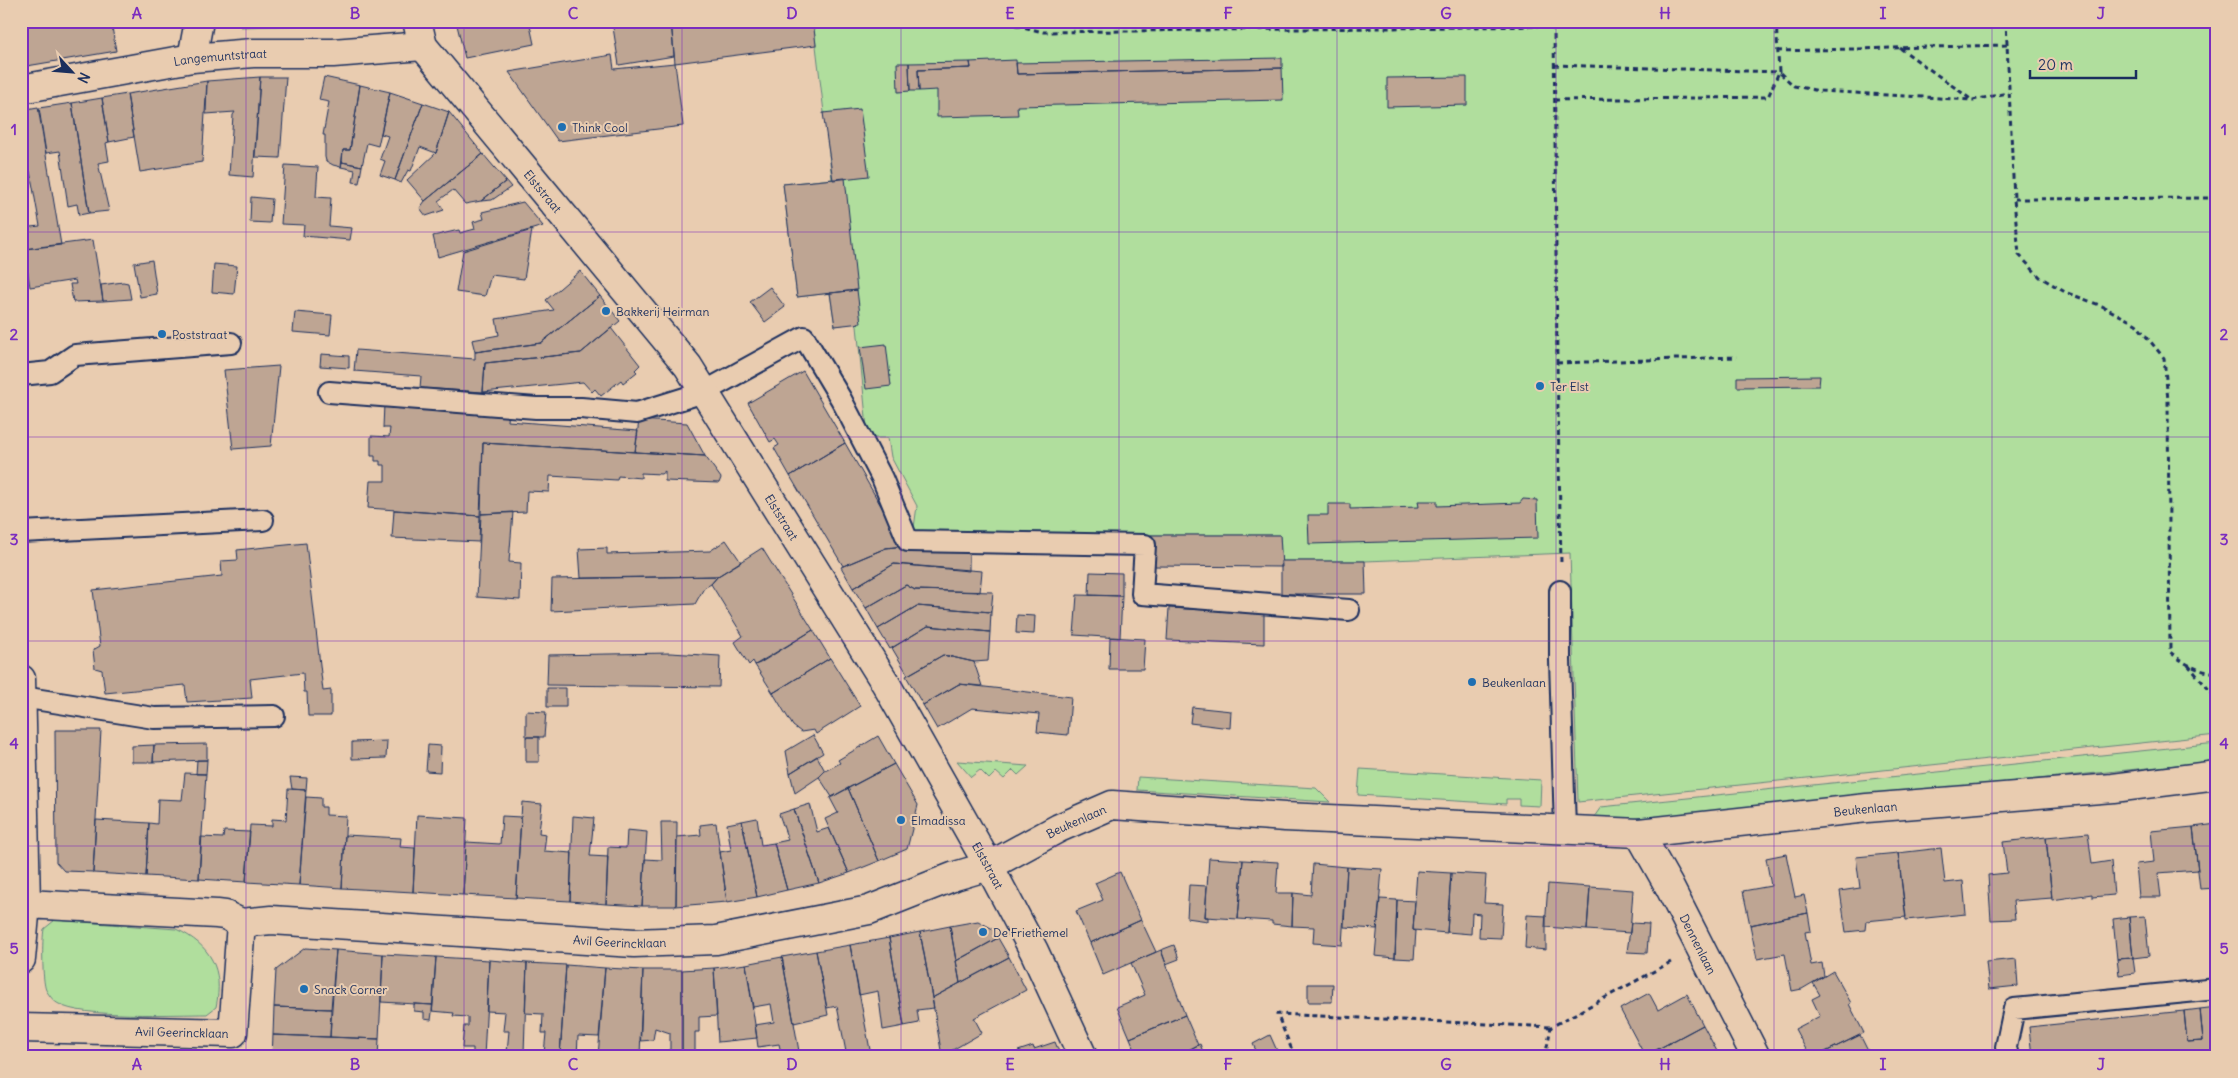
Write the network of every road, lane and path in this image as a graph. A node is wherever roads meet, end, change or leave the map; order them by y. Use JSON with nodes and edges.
{"nodes":[{"id":1,"x":199,"y":21,"type":"edge"},
{"id":2,"x":999,"y":21,"type":"edge"},
{"id":3,"x":1753,"y":21,"type":"edge"},
{"id":4,"x":1776,"y":21,"type":"edge"},
{"id":5,"x":2006,"y":21,"type":"edge"},
{"id":6,"x":1554,"y":26,"type":"junction"},
{"id":7,"x":420,"y":34,"type":"edge"},
{"id":8,"x":2006,"y":45,"type":"junction"},
{"id":9,"x":1900,"y":48,"type":"junction"},
{"id":10,"x":1777,"y":51,"type":"junction"},
{"id":11,"x":192,"y":58,"type":"junction"},
{"id":12,"x":1554,"y":65,"type":"junction"},
{"id":13,"x":1779,"y":72,"type":"junction"},
{"id":14,"x":21,"y":89,"type":"edge"},
{"id":15,"x":2008,"y":93,"type":"junction"},
{"id":16,"x":1554,"y":100,"type":"junction"},
{"id":17,"x":1973,"y":100,"type":"junction"},
{"id":18,"x":2217,"y":198,"type":"edge"},
{"id":19,"x":2014,"y":199,"type":"junction"},
{"id":20,"x":231,"y":343,"type":"dead end"},
{"id":21,"x":1737,"y":356,"type":"dead end"},
{"id":22,"x":1557,"y":363,"type":"junction"},
{"id":23,"x":21,"y":375,"type":"edge"},
{"id":24,"x":329,"y":392,"type":"dead end"},
{"id":25,"x":704,"y":392,"type":"junction"},
{"id":26,"x":263,"y":520,"type":"dead end"},
{"id":27,"x":21,"y":532,"type":"edge"},
{"id":28,"x":1560,"y":591,"type":"joint"},
{"id":29,"x":1349,"y":610,"type":"dead end"},
{"id":30,"x":2187,"y":664,"type":"junction"},
{"id":31,"x":2217,"y":672,"type":"edge"},
{"id":32,"x":22,"y":688,"type":"edge"},
{"id":33,"x":2217,"y":699,"type":"edge"},
{"id":34,"x":274,"y":716,"type":"dead end"},
{"id":35,"x":2217,"y":776,"type":"edge"},
{"id":36,"x":1565,"y":830,"type":"junction"},
{"id":37,"x":1638,"y":834,"type":"junction"},
{"id":38,"x":988,"y":866,"type":"junction"},
{"id":39,"x":26,"y":904,"type":"junction"},
{"id":40,"x":241,"y":923,"type":"junction"},
{"id":41,"x":1700,"y":946,"type":"junction"},
{"id":42,"x":21,"y":959,"type":"edge"},
{"id":43,"x":2217,"y":989,"type":"edge"},
{"id":44,"x":1551,"y":1027,"type":"junction"},
{"id":45,"x":21,"y":1028,"type":"edge"},
{"id":46,"x":233,"y":1045,"type":"edge"},
{"id":47,"x":1083,"y":1057,"type":"edge"},
{"id":48,"x":1295,"y":1057,"type":"edge"},
{"id":49,"x":1545,"y":1057,"type":"edge"},
{"id":50,"x":1756,"y":1057,"type":"edge"},
{"id":51,"x":2008,"y":1057,"type":"edge"}],
"edges":[{"from":1,"to":11,"type":"street"},
{"from":2,"to":6,"type":"path"},
{"from":3,"to":6,"type":"path"},
{"from":4,"to":10,"type":"path"},
{"from":5,"to":8,"type":"path"},
{"from":6,"to":12,"type":"path"},
{"from":7,"to":11,"type":"street","name":"Langemuntstraat"},
{"from":7,"to":25,"type":"street","name":"Elststraat"},
{"from":8,"to":9,"type":"path"},
{"from":8,"to":15,"type":"path"},
{"from":9,"to":10,"type":"path"},
{"from":9,"to":17,"type":"path"},
{"from":10,"to":13,"type":"path"},
{"from":11,"to":14,"type":"street","name":"Langemuntstraat"},
{"from":12,"to":13,"type":"path"},
{"from":12,"to":16,"type":"path"},
{"from":13,"to":16,"type":"path"},
{"from":13,"to":17,"type":"path"},
{"from":15,"to":17,"type":"path"},
{"from":15,"to":19,"type":"path"},
{"from":16,"to":22,"type":"path"},
{"from":18,"to":19,"type":"path"},
{"from":19,"to":30,"type":"path"},
{"from":20,"to":23,"type":"lane"},
{"from":21,"to":22,"type":"path"},
{"from":22,"to":28,"type":"path"},
{"from":24,"to":25,"type":"lane"},
{"from":25,"to":29,"type":"lane"},
{"from":25,"to":38,"type":"street","name":"Elststraat"},
{"from":26,"to":27,"type":"lane"},
{"from":28,"to":36,"type":"lane"},
{"from":30,"to":31,"type":"path"},
{"from":30,"to":33,"type":"path"},
{"from":32,"to":34,"type":"lane"},
{"from":32,"to":39,"type":"street"},
{"from":35,"to":37,"type":"street","name":"Beukenlaan"},
{"from":36,"to":37,"type":"street","name":"Beukenlaan"},
{"from":36,"to":38,"type":"street","name":"Beukenlaan"},
{"from":37,"to":41,"type":"street","name":"Dennenlaan"},
{"from":38,"to":40,"type":"street","name":"Avil Geerincklaan"},
{"from":38,"to":47,"type":"street","name":"Elststraat"},
{"from":39,"to":40,"type":"street","name":"Avil Geerincklaan"},
{"from":39,"to":42,"type":"street"},
{"from":40,"to":46,"type":"street","name":"Avil Geerincklaan"},
{"from":41,"to":44,"type":"path"},
{"from":41,"to":50,"type":"street","name":"Dennenlaan"},
{"from":43,"to":51,"type":"lane"},
{"from":44,"to":48,"type":"path"},
{"from":44,"to":49,"type":"path"},
{"from":45,"to":46,"type":"street","name":"Avil Geerincklaan"}]}
